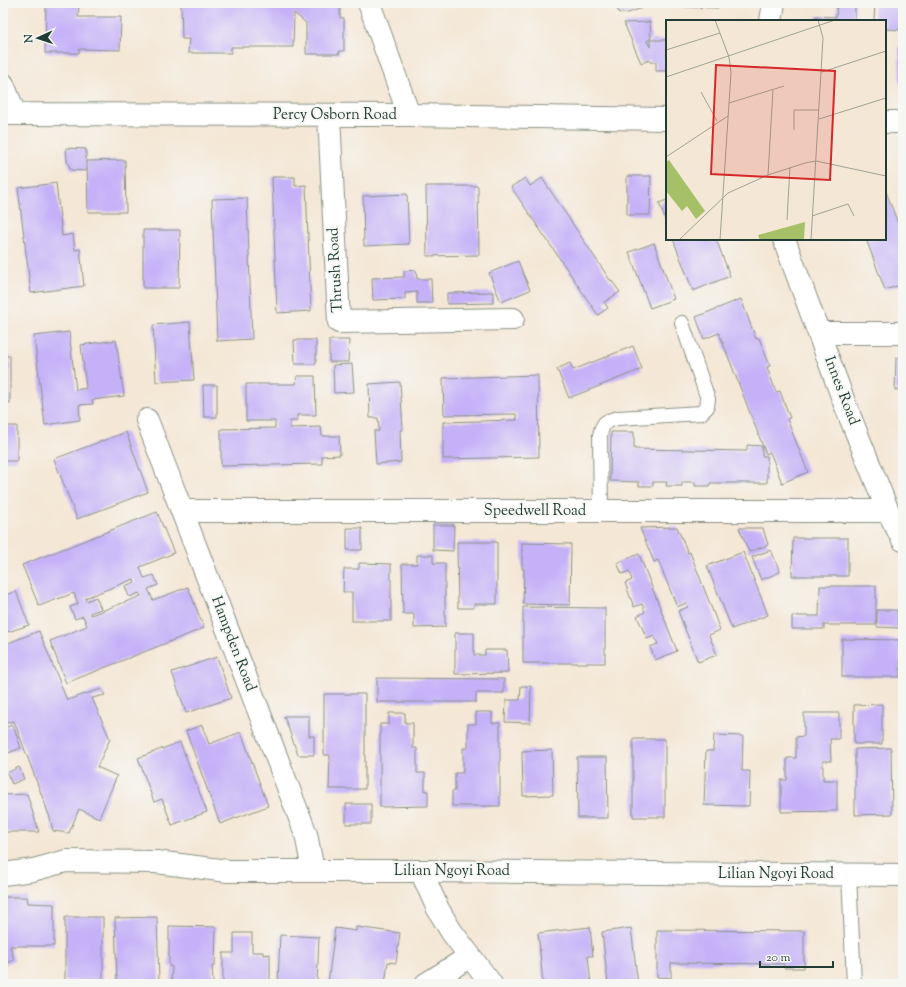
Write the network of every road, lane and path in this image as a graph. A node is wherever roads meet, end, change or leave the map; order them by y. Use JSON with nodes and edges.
{"nodes":[{"id":1,"x":369,"y":3,"type":"edge"},
{"id":2,"x":774,"y":3,"type":"edge"},
{"id":3,"x":771,"y":20,"type":"edge"},
{"id":4,"x":3,"y":84,"type":"edge"},
{"id":5,"x":9,"y":114,"type":"edge"},
{"id":6,"x":329,"y":115,"type":"junction"},
{"id":7,"x":409,"y":115,"type":"junction"},
{"id":8,"x":666,"y":119,"type":"edge"},
{"id":9,"x":886,"y":122,"type":"edge"},
{"id":10,"x":903,"y":122,"type":"edge"},
{"id":11,"x":784,"y":240,"type":"edge"},
{"id":12,"x":513,"y":320,"type":"dead end"},
{"id":13,"x":682,"y":323,"type":"dead end"},
{"id":14,"x":819,"y":333,"type":"junction"},
{"id":15,"x":903,"y":334,"type":"edge"},
{"id":16,"x":147,"y":420,"type":"dead end"},
{"id":17,"x":182,"y":511,"type":"junction"},
{"id":18,"x":601,"y":511,"type":"junction"},
{"id":19,"x":888,"y":511,"type":"junction"},
{"id":20,"x":903,"y":540,"type":"edge"},
{"id":21,"x":313,"y":870,"type":"junction"},
{"id":22,"x":421,"y":871,"type":"junction"},
{"id":23,"x":3,"y":874,"type":"edge"},
{"id":24,"x":849,"y":874,"type":"junction"},
{"id":25,"x":903,"y":875,"type":"edge"},
{"id":26,"x":470,"y":957,"type":"junction"},
{"id":27,"x":426,"y":984,"type":"edge"},
{"id":28,"x":491,"y":984,"type":"edge"},
{"id":29,"x":854,"y":984,"type":"edge"}],
"edges":[{"from":1,"to":7,"type":"street"},
{"from":2,"to":3,"type":"street"},
{"from":4,"to":5,"type":"street"},
{"from":5,"to":6,"type":"street","name":"Percy Osborn Road"},
{"from":6,"to":7,"type":"street","name":"Percy Osborn Road"},
{"from":6,"to":12,"type":"street","name":"Thrush Road"},
{"from":7,"to":8,"type":"street","name":"Percy Osborn Road"},
{"from":9,"to":10,"type":"street"},
{"from":11,"to":14,"type":"street","name":"Innes Road"},
{"from":13,"to":18,"type":"lane"},
{"from":14,"to":15,"type":"street"},
{"from":14,"to":19,"type":"street","name":"Innes Road"},
{"from":16,"to":17,"type":"street","name":"Hampden Road"},
{"from":17,"to":18,"type":"street","name":"Speedwell Road"},
{"from":17,"to":21,"type":"street","name":"Hampden Road"},
{"from":18,"to":19,"type":"street","name":"Speedwell Road"},
{"from":19,"to":20,"type":"street","name":"Innes Road"},
{"from":21,"to":22,"type":"street","name":"Lilian Ngoyi Road"},
{"from":21,"to":23,"type":"street","name":"Lilian Ngoyi Road"},
{"from":22,"to":24,"type":"street","name":"Lilian Ngoyi Road"},
{"from":22,"to":26,"type":"street"},
{"from":24,"to":25,"type":"street","name":"Lilian Ngoyi Road"},
{"from":24,"to":29,"type":"lane"},
{"from":26,"to":27,"type":"street"},
{"from":26,"to":28,"type":"street"}]}
